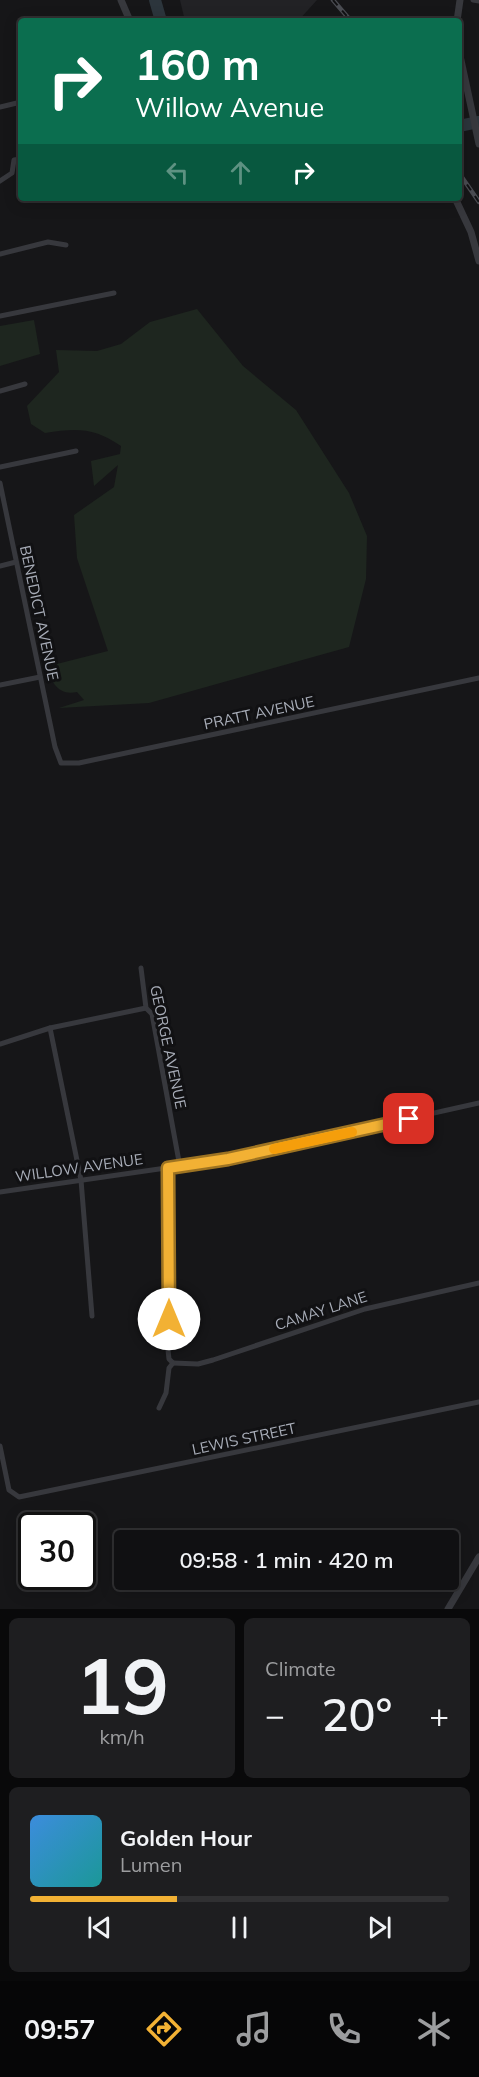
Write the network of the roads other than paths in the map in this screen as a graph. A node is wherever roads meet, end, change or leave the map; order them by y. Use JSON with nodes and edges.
{"nodes":[{"id":1,"x":121,"y":0,"type":"edge"},
{"id":2,"x":460,"y":0,"type":"edge"},
{"id":3,"x":473,"y":0,"type":"edge"},
{"id":4,"x":479,"y":1,"type":"edge"},
{"id":5,"x":129,"y":18,"type":"edge"},
{"id":6,"x":457,"y":18,"type":"edge"},
{"id":7,"x":462,"y":65,"type":"edge"},
{"id":8,"x":18,"y":103,"type":"edge"},
{"id":9,"x":0,"y":107,"type":"edge"},
{"id":10,"x":479,"y":144,"type":"edge"},
{"id":11,"x":18,"y":159,"type":"edge"},
{"id":12,"x":0,"y":181,"type":"edge"},
{"id":13,"x":456,"y":201,"type":"edge"},
{"id":14,"x":66,"y":244,"type":"dead end"},
{"id":15,"x":0,"y":254,"type":"edge"},
{"id":16,"x":479,"y":261,"type":"edge"},
{"id":17,"x":114,"y":293,"type":"dead end"},
{"id":18,"x":0,"y":316,"type":"edge"},
{"id":19,"x":25,"y":384,"type":"dead end"},
{"id":20,"x":0,"y":391,"type":"edge"},
{"id":21,"x":76,"y":451,"type":"dead end"},
{"id":22,"x":0,"y":467,"type":"edge"},
{"id":23,"x":0,"y":483,"type":"edge"},
{"id":24,"x":16,"y":562,"type":"junction"},
{"id":25,"x":0,"y":566,"type":"edge"},
{"id":26,"x":40,"y":677,"type":"junction"},
{"id":27,"x":479,"y":678,"type":"edge"},
{"id":28,"x":0,"y":686,"type":"edge"},
{"id":29,"x":55,"y":747,"type":"joint"},
{"id":30,"x":141,"y":968,"type":"dead end"},
{"id":31,"x":146,"y":1008,"type":"junction"},
{"id":32,"x":50,"y":1028,"type":"junction"},
{"id":33,"x":0,"y":1044,"type":"edge"},
{"id":34,"x":479,"y":1103,"type":"edge"},
{"id":35,"x":180,"y":1167,"type":"junction"},
{"id":36,"x":168,"y":1168,"type":"junction"},
{"id":37,"x":81,"y":1180,"type":"junction"},
{"id":38,"x":0,"y":1192,"type":"edge"},
{"id":39,"x":479,"y":1283,"type":"edge"},
{"id":40,"x":92,"y":1316,"type":"dead end"},
{"id":41,"x":173,"y":1363,"type":"junction"},
{"id":42,"x":479,"y":1402,"type":"edge"},
{"id":43,"x":159,"y":1408,"type":"dead end"},
{"id":44,"x":0,"y":1446,"type":"edge"},
{"id":45,"x":479,"y":1557,"type":"edge"},
{"id":46,"x":448,"y":1609,"type":"edge"}],
"edges":[{"from":1,"to":5,"type":"street"},
{"from":2,"to":6,"type":"street"},
{"from":3,"to":4,"type":"street"},
{"from":7,"to":10,"type":"street"},
{"from":8,"to":9,"type":"street"},
{"from":11,"to":12,"type":"street"},
{"from":13,"to":16,"type":"street"},
{"from":14,"to":15,"type":"street"},
{"from":17,"to":18,"type":"street"},
{"from":19,"to":20,"type":"street"},
{"from":21,"to":22,"type":"street"},
{"from":23,"to":24,"type":"street","name":"BENEDICT AVENUE"},
{"from":24,"to":25,"type":"street"},
{"from":24,"to":26,"type":"street","name":"BENEDICT AVENUE"},
{"from":26,"to":28,"type":"street"},
{"from":26,"to":29,"type":"street","name":"BENEDICT AVENUE"},
{"from":27,"to":29,"type":"street","name":"PRATT AVENUE"},
{"from":30,"to":31,"type":"street","name":"GEORGE AVENUE"},
{"from":31,"to":32,"type":"street"},
{"from":31,"to":35,"type":"street","name":"GEORGE AVENUE"},
{"from":32,"to":33,"type":"street"},
{"from":32,"to":37,"type":"street"},
{"from":34,"to":35,"type":"street","name":"WILLOW AVENUE"},
{"from":35,"to":36,"type":"street","name":"WILLOW AVENUE"},
{"from":36,"to":37,"type":"street","name":"WILLOW AVENUE"},
{"from":36,"to":41,"type":"street"},
{"from":37,"to":38,"type":"street","name":"WILLOW AVENUE"},
{"from":37,"to":40,"type":"street"},
{"from":39,"to":41,"type":"street","name":"CAMAY LANE"},
{"from":41,"to":43,"type":"street"},
{"from":42,"to":44,"type":"street","name":"LEWIS STREET"},
{"from":45,"to":46,"type":"street"}]}
